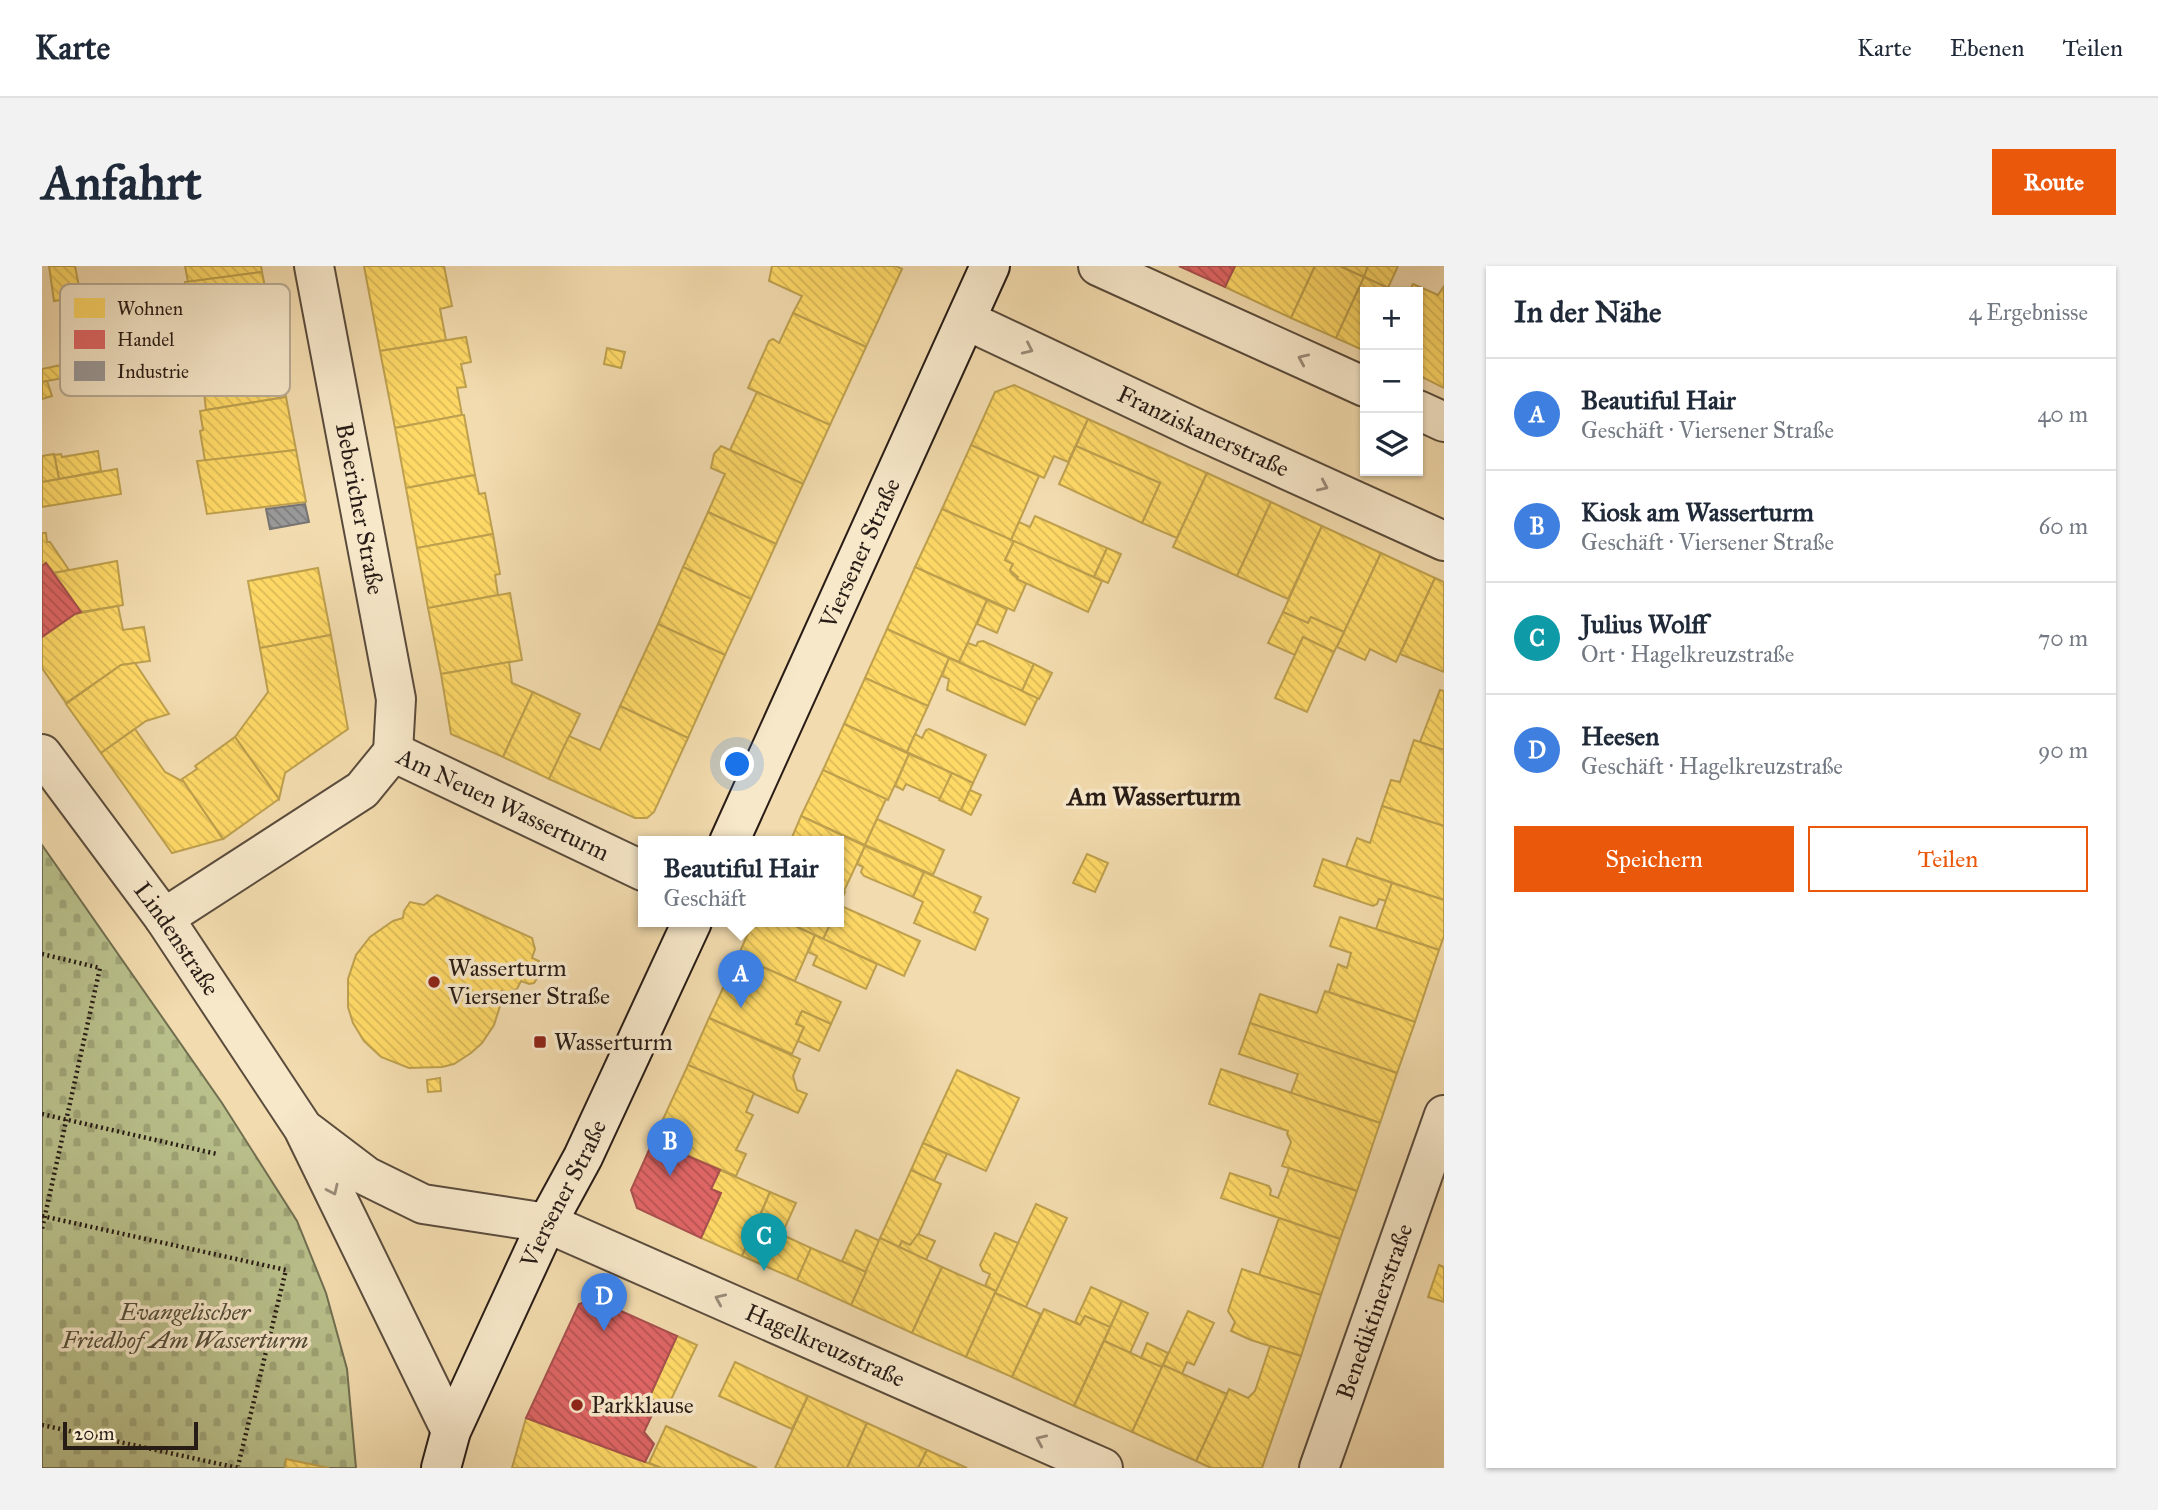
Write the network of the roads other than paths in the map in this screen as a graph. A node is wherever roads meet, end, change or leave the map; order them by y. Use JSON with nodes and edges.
{"nodes":[{"id":1,"x":314,"y":266,"type":"edge"},
{"id":2,"x":990,"y":266,"type":"edge"},
{"id":3,"x":1098,"y":266,"type":"edge"},
{"id":4,"x":966,"y":320,"type":"junction"},
{"id":5,"x":1360,"y":385,"type":"edge"},
{"id":6,"x":1423,"y":412,"type":"edge"},
{"id":7,"x":1444,"y":422,"type":"edge"},
{"id":8,"x":1444,"y":541,"type":"edge"},
{"id":9,"x":393,"y":752,"type":"junction"},
{"id":10,"x":42,"y":754,"type":"edge"},
{"id":11,"x":732,"y":836,"type":"edge"},
{"id":12,"x":638,"y":869,"type":"edge"},
{"id":13,"x":164,"y":918,"type":"junction"},
{"id":14,"x":690,"y":927,"type":"edge"},
{"id":15,"x":1444,"y":1115,"type":"edge"},
{"id":16,"x":303,"y":1128,"type":"junction"},
{"id":17,"x":547,"y":1223,"type":"junction"},
{"id":18,"x":451,"y":1431,"type":"junction"},
{"id":19,"x":441,"y":1468,"type":"edge"},
{"id":20,"x":1103,"y":1468,"type":"edge"},
{"id":21,"x":1319,"y":1468,"type":"edge"}],
"edges":[{"from":1,"to":9,"type":"street","name":"Bebericher Straße"},
{"from":2,"to":4,"type":"street","name":"Viersener Straße"},
{"from":5,"to":3,"type":"street","one_way":true},
{"from":4,"to":8,"type":"street","name":"Franziskanerstraße","one_way":true},
{"from":4,"to":11,"type":"street","name":"Viersener Straße"},
{"from":6,"to":7,"type":"street"},
{"from":9,"to":12,"type":"street","name":"Am Neuen Wasserturm"},
{"from":9,"to":13,"type":"street","name":"Am Neuen Wasserturm"},
{"from":10,"to":13,"type":"street","name":"Lindenstraße"},
{"from":13,"to":16,"type":"street","name":"Lindenstraße"},
{"from":14,"to":17,"type":"street","name":"Viersener Straße"},
{"from":15,"to":21,"type":"street","name":"Benediktinerstraße"},
{"from":16,"to":17,"type":"street","name":"Lindenstraße"},
{"from":16,"to":18,"type":"street","name":"Lindenstraße","one_way":true},
{"from":17,"to":18,"type":"street","name":"Viersener Straße"},
{"from":20,"to":17,"type":"street","name":"Hagelkreuzstraße","one_way":true},
{"from":18,"to":19,"type":"street","name":"Viersener Straße"}]}
